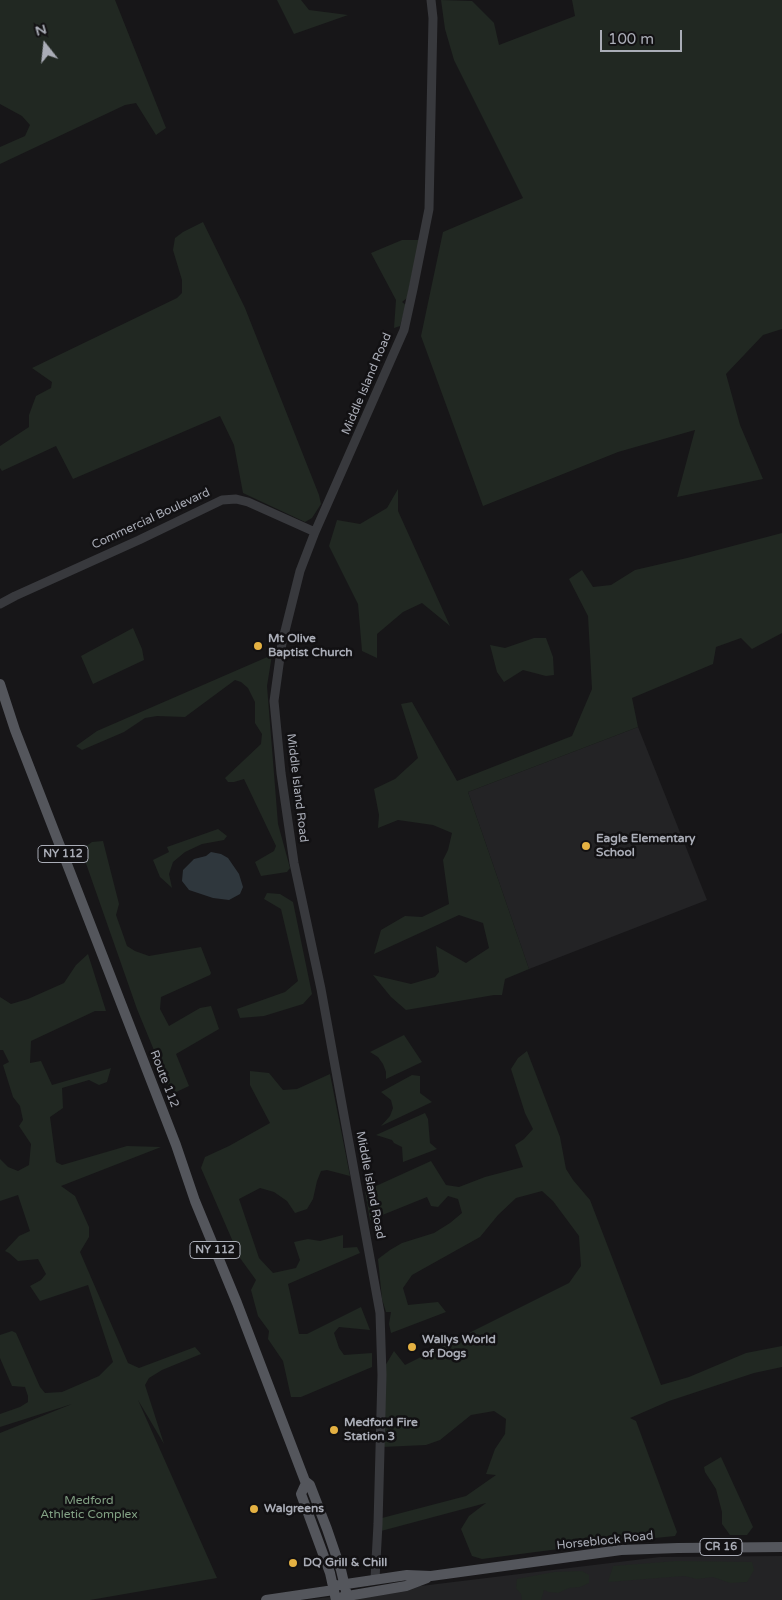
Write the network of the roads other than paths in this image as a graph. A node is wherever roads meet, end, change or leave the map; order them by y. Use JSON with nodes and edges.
{"nodes":[{"id":1,"x":430,"y":0,"type":"edge"},
{"id":2,"x":315,"y":532,"type":"junction"},
{"id":3,"x":0,"y":604,"type":"edge"},
{"id":4,"x":0,"y":684,"type":"edge"},
{"id":5,"x":306,"y":1483,"type":"junction"},
{"id":6,"x":782,"y":1547,"type":"edge"},
{"id":7,"x":431,"y":1576,"type":"junction"},
{"id":8,"x":375,"y":1580,"type":"junction"},
{"id":9,"x":344,"y":1584,"type":"junction"},
{"id":10,"x":335,"y":1594,"type":"edge"},
{"id":11,"x":347,"y":1598,"type":"edge"},
{"id":12,"x":266,"y":1600,"type":"edge"}],
"edges":[{"from":1,"to":2,"type":"street","name":"Middle Island Road"},
{"from":2,"to":3,"type":"street","name":"Commercial Boulevard"},
{"from":2,"to":8,"type":"street","name":"Middle Island Road"},
{"from":4,"to":5,"type":"main road","name":"Route 112","number":"NY 112"},
{"from":5,"to":9,"type":"main road","name":"Route 112","number":"NY 112"},
{"from":5,"to":10,"type":"main road","name":"Route 112","number":"NY 112"},
{"from":6,"to":7,"type":"main road","name":"Horseblock Road","number":"CR 16"},
{"from":7,"to":8,"type":"main road","name":"Horseblock Road","number":"CR 16"},
{"from":7,"to":11,"type":"main road","name":"Horseblock Road","number":"CR 16"},
{"from":8,"to":9,"type":"main road","name":"Horseblock Road","number":"CR 16"},
{"from":9,"to":10,"type":"main road","name":"Horseblock Road","number":"CR 16"},
{"from":9,"to":11,"type":"main road","name":"Route 112","number":"NY 112"},
{"from":10,"to":11,"type":"main road","name":"Horseblock Road","number":"CR 16"},
{"from":10,"to":12,"type":"main road","name":"Horseblock Road","number":"CR 16"}]}
